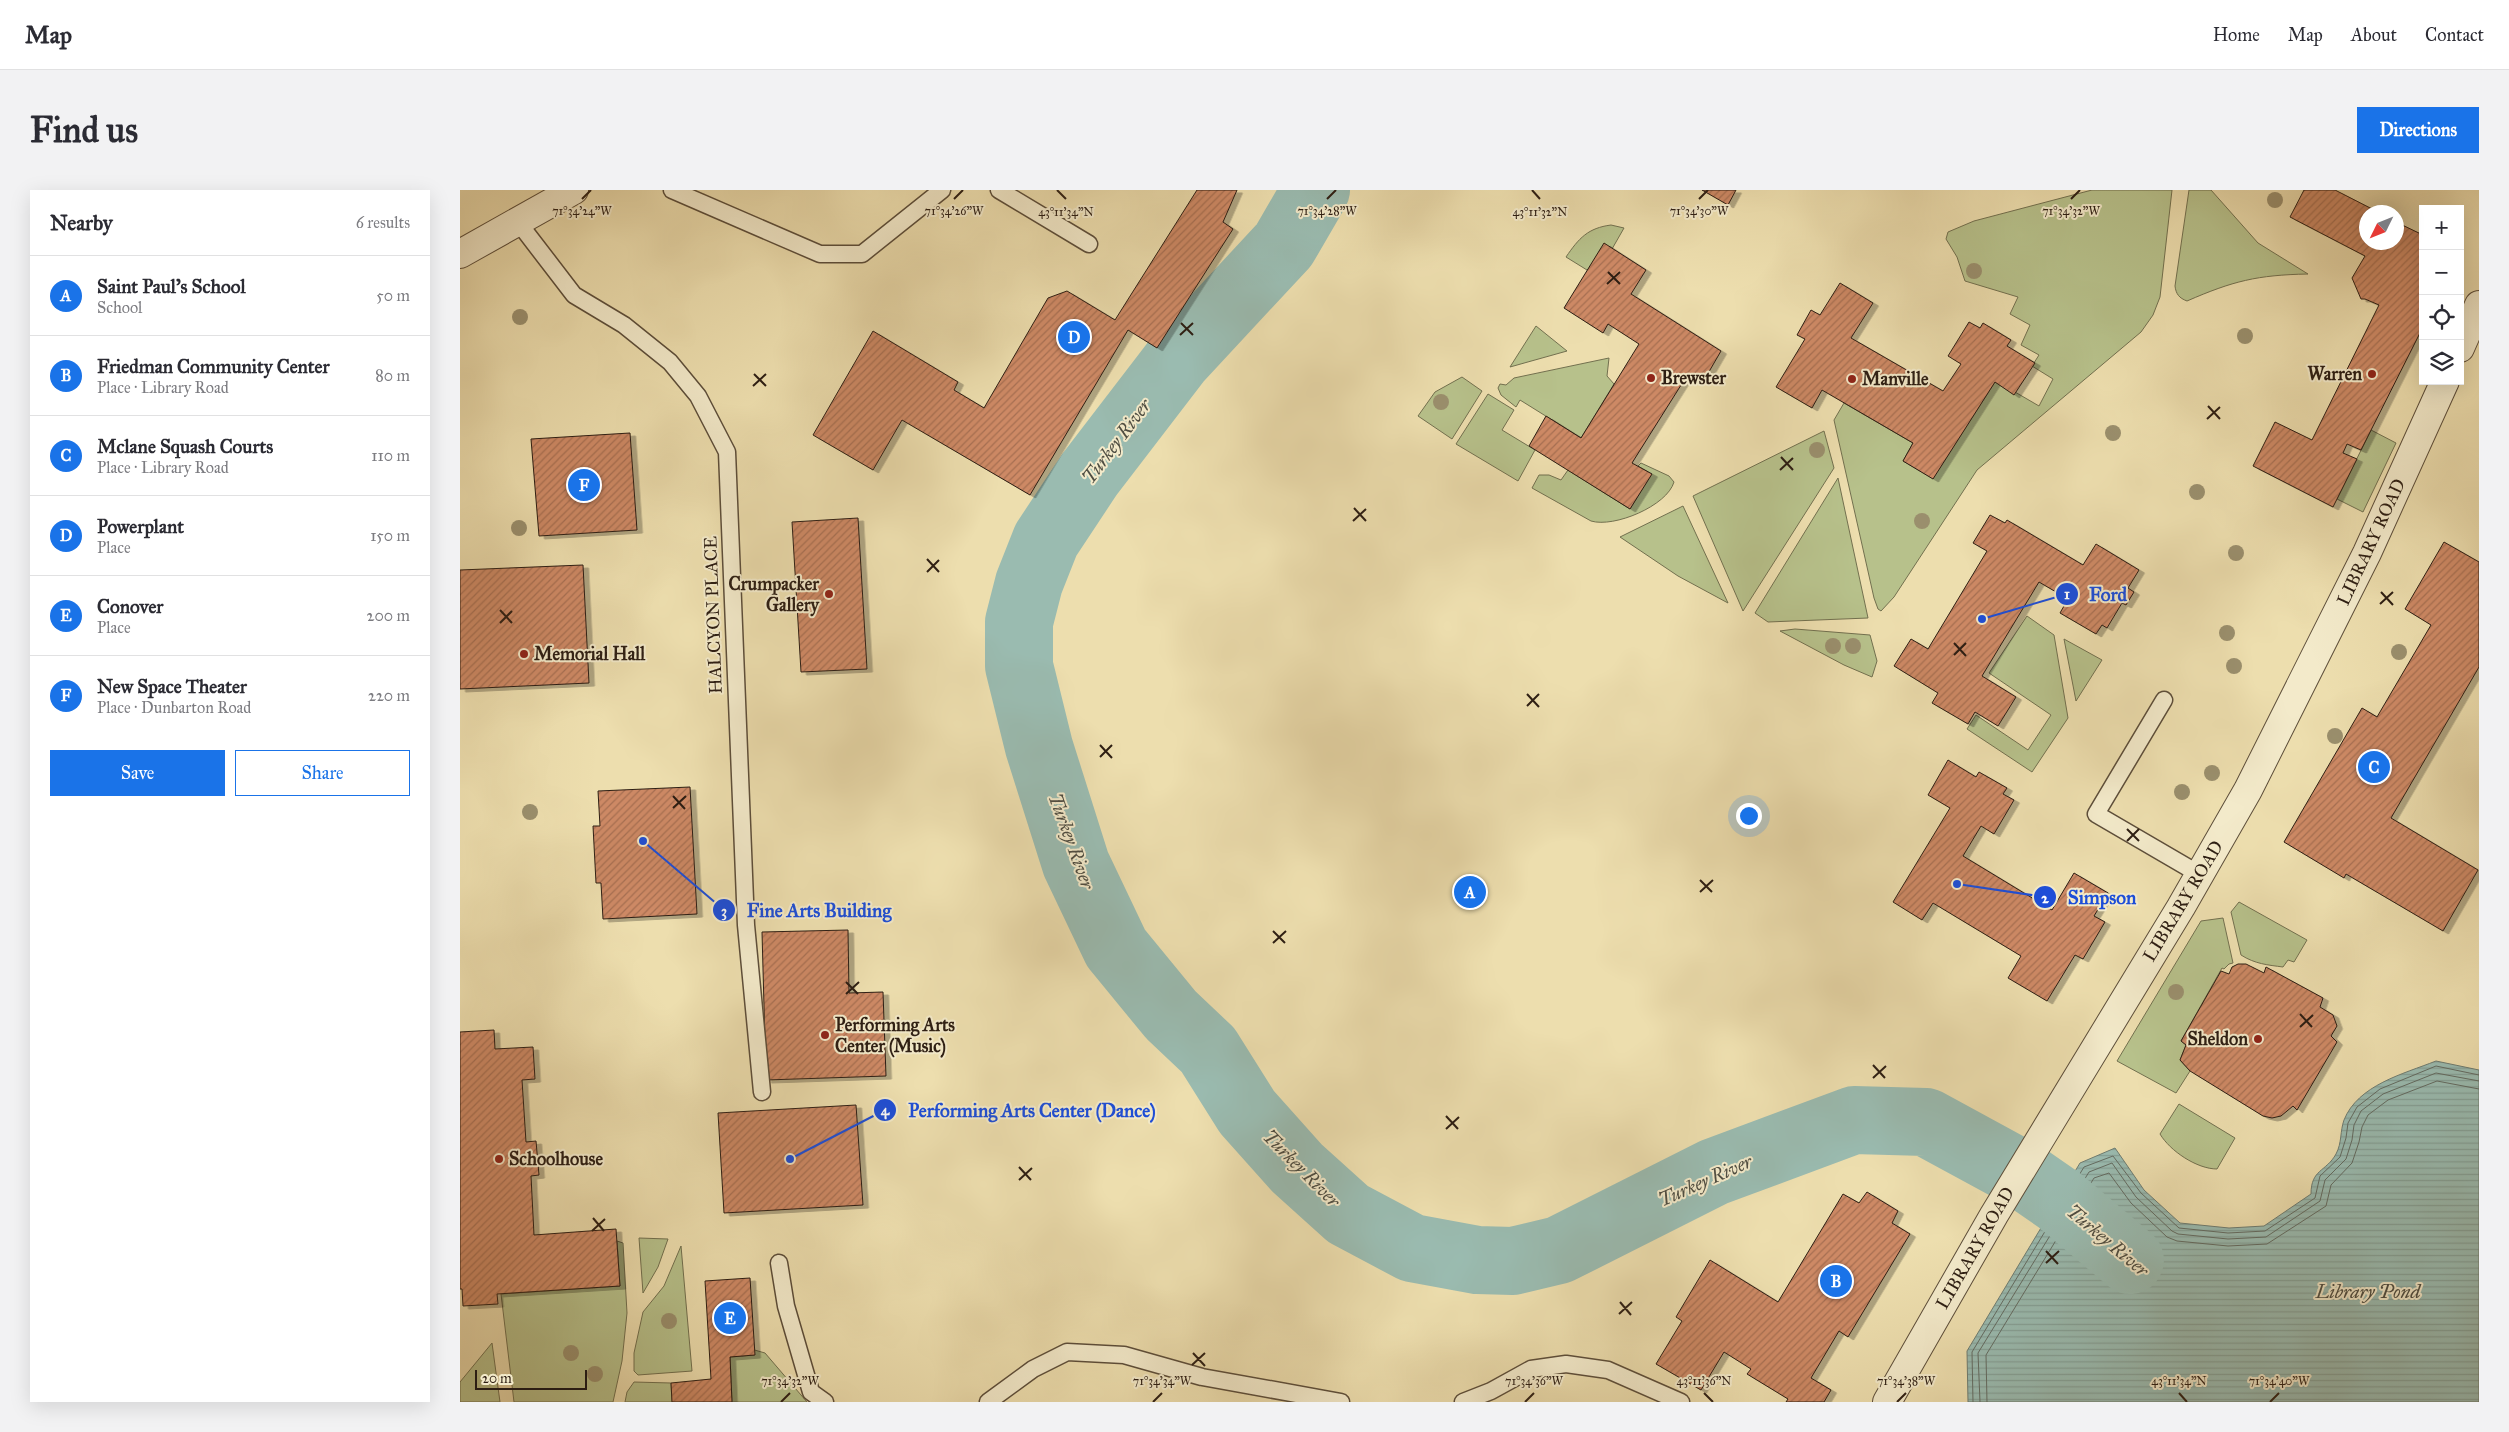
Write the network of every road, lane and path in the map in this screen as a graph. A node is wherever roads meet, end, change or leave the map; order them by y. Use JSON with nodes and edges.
{"nodes":[{"id":1,"x":574,"y":190,"type":"edge"},
{"id":2,"x":672,"y":190,"type":"edge"},
{"id":3,"x":942,"y":190,"type":"edge"},
{"id":4,"x":999,"y":190,"type":"edge"},
{"id":5,"x":518,"y":222,"type":"junction"},
{"id":6,"x":1089,"y":244,"type":"dead end"},
{"id":7,"x":460,"y":254,"type":"edge"},
{"id":8,"x":2479,"y":304,"type":"edge"},
{"id":9,"x":2463,"y":340,"type":"edge"},
{"id":10,"x":2444,"y":385,"type":"edge"},
{"id":11,"x":2164,"y":700,"type":"dead end"},
{"id":12,"x":2199,"y":874,"type":"junction"},
{"id":13,"x":762,"y":1092,"type":"dead end"},
{"id":14,"x":779,"y":1263,"type":"dead end"},
{"id":15,"x":825,"y":1402,"type":"edge"},
{"id":16,"x":988,"y":1402,"type":"edge"},
{"id":17,"x":1340,"y":1402,"type":"edge"},
{"id":18,"x":1463,"y":1402,"type":"edge"},
{"id":19,"x":1681,"y":1402,"type":"edge"},
{"id":20,"x":1886,"y":1402,"type":"edge"}],
"edges":[{"from":1,"to":5,"type":"street"},
{"from":2,"to":3,"type":"lane"},
{"from":4,"to":6,"type":"lane"},
{"from":5,"to":7,"type":"street"},
{"from":5,"to":13,"type":"lane","name":"HALCYON PLACE"},
{"from":8,"to":9,"type":"street"},
{"from":10,"to":12,"type":"street","name":"LIBRARY ROAD"},
{"from":11,"to":12,"type":"lane"},
{"from":12,"to":20,"type":"street","name":"LIBRARY ROAD"},
{"from":14,"to":15,"type":"lane"},
{"from":16,"to":17,"type":"lane"},
{"from":18,"to":19,"type":"lane"}]}
